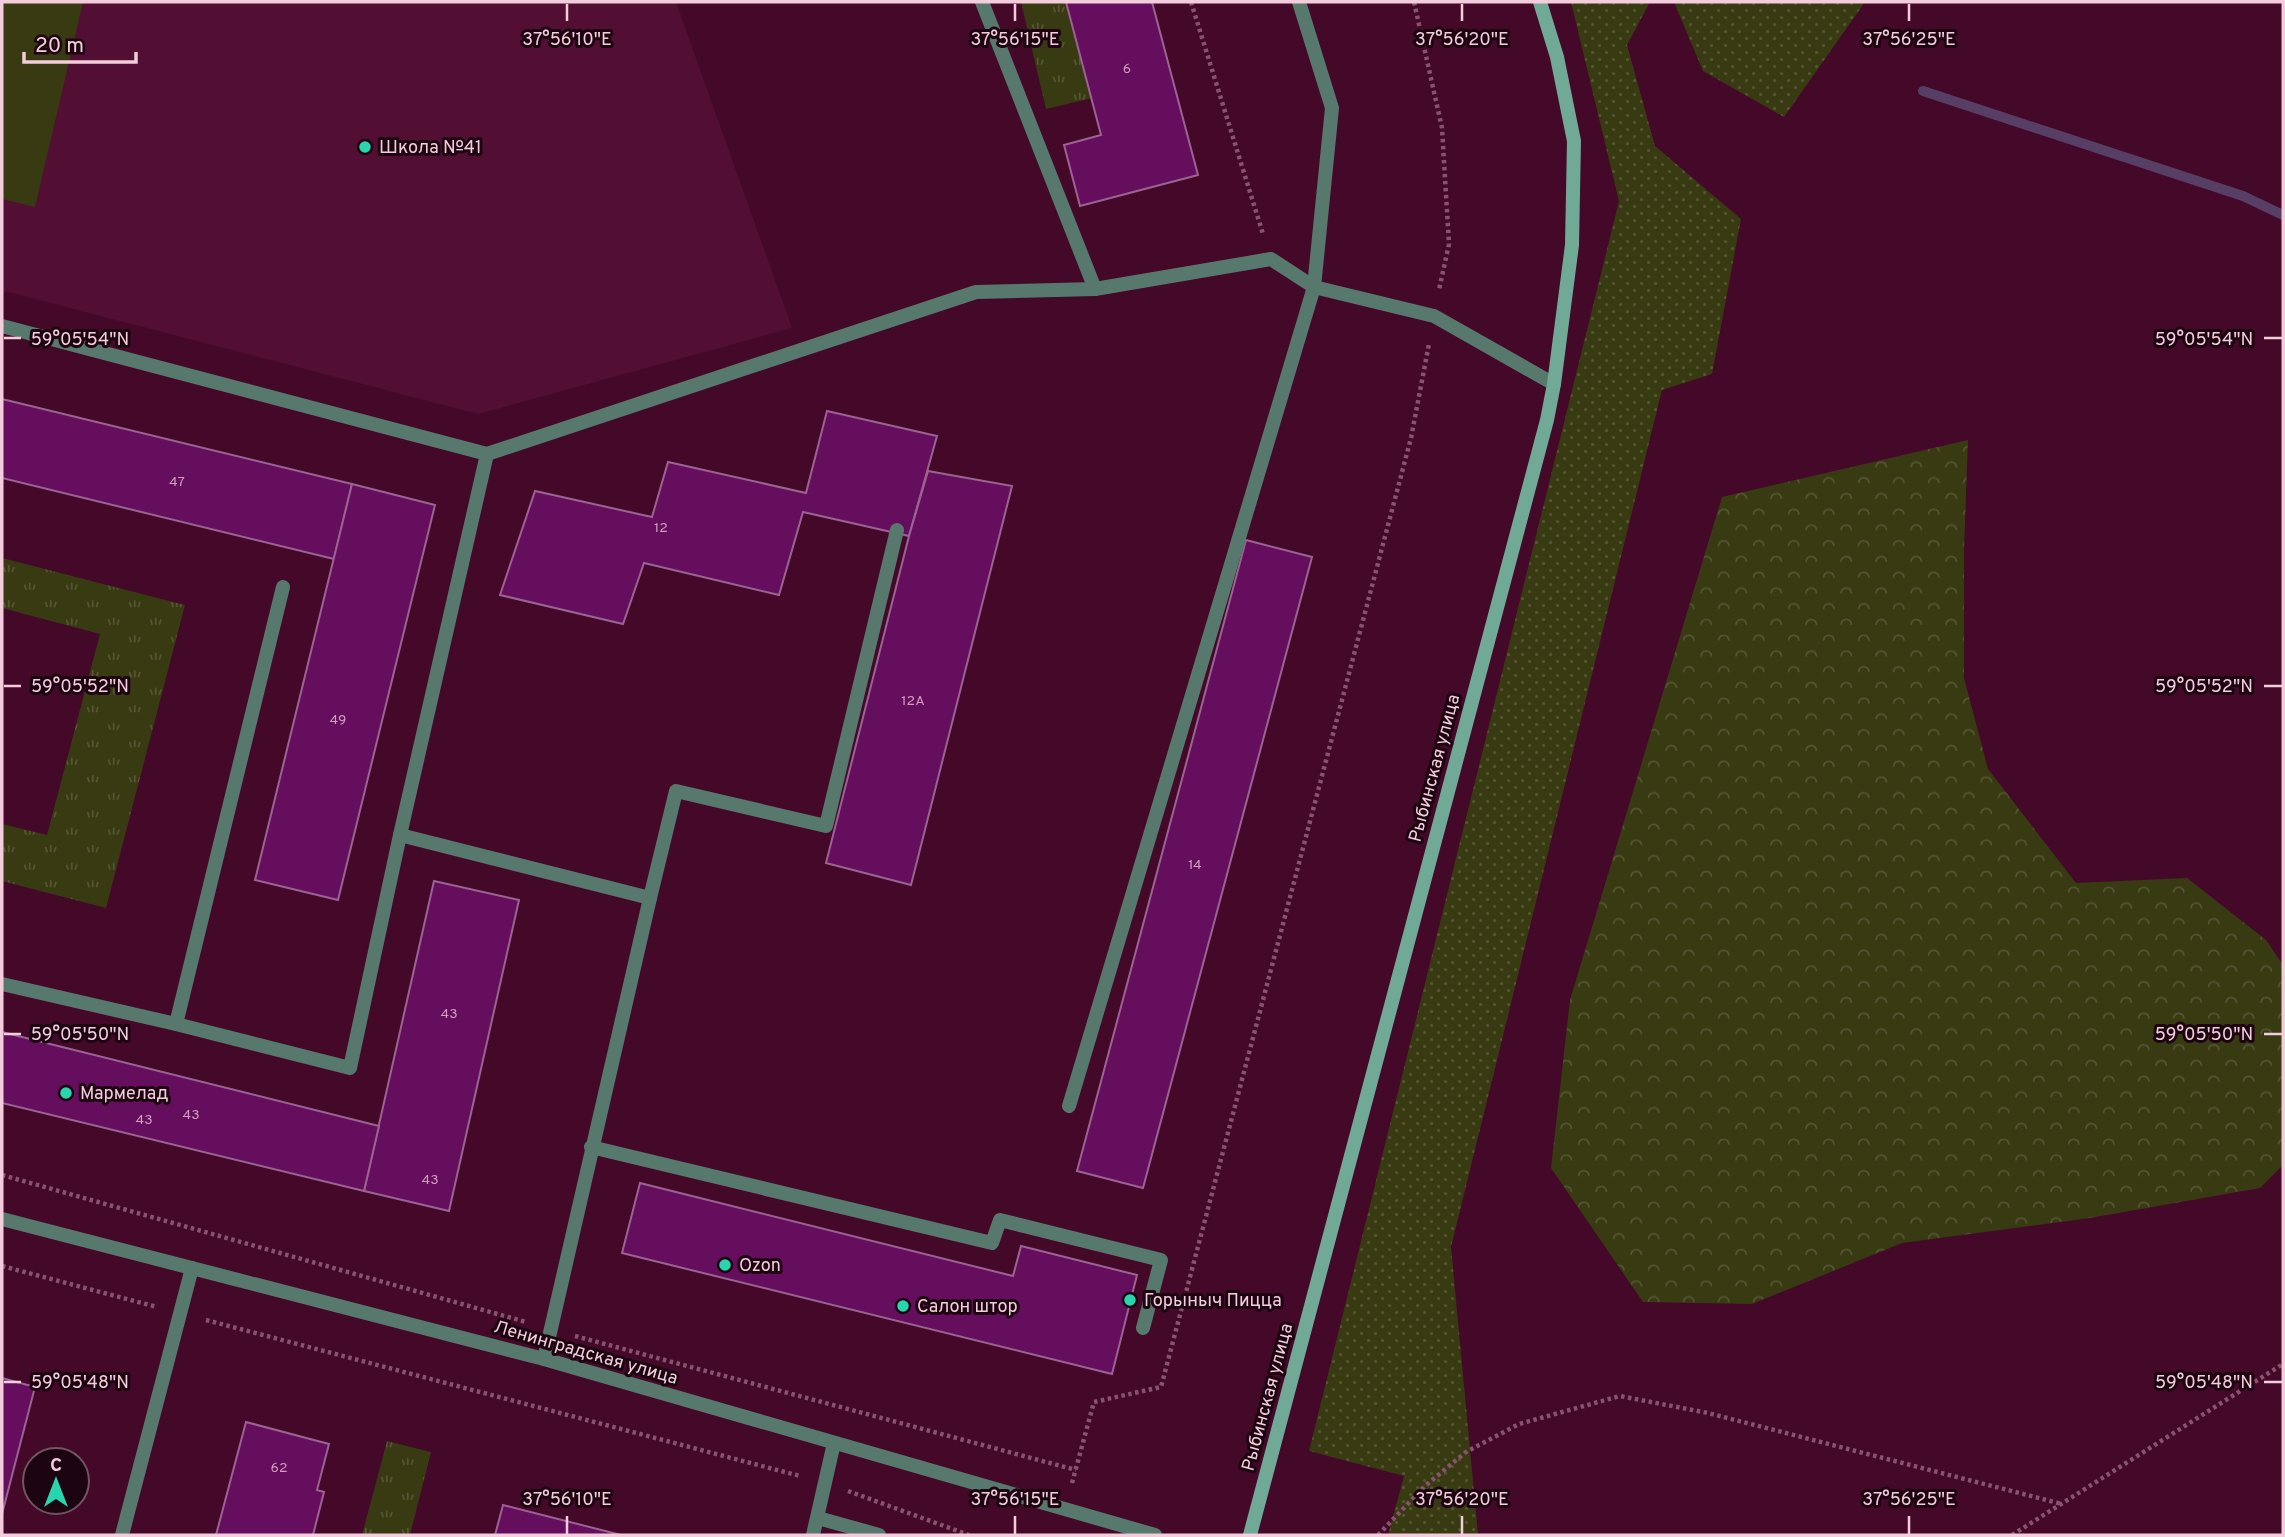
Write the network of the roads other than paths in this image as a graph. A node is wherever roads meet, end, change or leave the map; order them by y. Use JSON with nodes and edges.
{"nodes":[{"id":1,"x":982,"y":2,"type":"edge"},
{"id":2,"x":1299,"y":2,"type":"edge"},
{"id":3,"x":1541,"y":2,"type":"edge"},
{"id":4,"x":1314,"y":287,"type":"junction"},
{"id":5,"x":1095,"y":289,"type":"junction"},
{"id":6,"x":2,"y":326,"type":"edge"},
{"id":7,"x":1554,"y":384,"type":"junction"},
{"id":8,"x":486,"y":454,"type":"junction"},
{"id":9,"x":897,"y":530,"type":"dead end"},
{"id":10,"x":283,"y":587,"type":"dead end"},
{"id":11,"x":400,"y":835,"type":"junction"},
{"id":12,"x":650,"y":898,"type":"junction"},
{"id":13,"x":2,"y":984,"type":"edge"},
{"id":14,"x":176,"y":1024,"type":"junction"},
{"id":15,"x":1069,"y":1106,"type":"dead end"},
{"id":16,"x":591,"y":1147,"type":"junction"},
{"id":17,"x":2,"y":1219,"type":"edge"},
{"id":18,"x":192,"y":1268,"type":"junction"},
{"id":19,"x":1143,"y":1328,"type":"dead end"},
{"id":20,"x":544,"y":1359,"type":"junction"},
{"id":21,"x":834,"y":1443,"type":"junction"},
{"id":22,"x":818,"y":1518,"type":"junction"},
{"id":23,"x":122,"y":1535,"type":"edge"},
{"id":24,"x":813,"y":1535,"type":"edge"},
{"id":25,"x":879,"y":1535,"type":"edge"},
{"id":26,"x":1155,"y":1535,"type":"edge"},
{"id":27,"x":1250,"y":1535,"type":"edge"}],
"edges":[{"from":1,"to":5,"type":"street"},
{"from":2,"to":4,"type":"street"},
{"from":3,"to":7,"type":"main road","name":"Рыбинская улица"},
{"from":4,"to":5,"type":"street"},
{"from":4,"to":7,"type":"street"},
{"from":4,"to":15,"type":"street"},
{"from":5,"to":8,"type":"street"},
{"from":6,"to":8,"type":"street"},
{"from":7,"to":27,"type":"main road","name":"Рыбинская улица"},
{"from":8,"to":11,"type":"street"},
{"from":9,"to":12,"type":"street"},
{"from":10,"to":14,"type":"street"},
{"from":11,"to":12,"type":"street"},
{"from":11,"to":14,"type":"street"},
{"from":12,"to":16,"type":"street"},
{"from":13,"to":14,"type":"street"},
{"from":16,"to":19,"type":"street"},
{"from":16,"to":20,"type":"street"},
{"from":17,"to":18,"type":"street","name":"Ленинградская улица"},
{"from":18,"to":20,"type":"street","name":"Ленинградская улица"},
{"from":18,"to":23,"type":"street"},
{"from":20,"to":21,"type":"street","name":"Ленинградская улица"},
{"from":21,"to":22,"type":"street"},
{"from":21,"to":26,"type":"street","name":"Ленинградская улица"},
{"from":22,"to":24,"type":"street"},
{"from":22,"to":25,"type":"street"}]}
